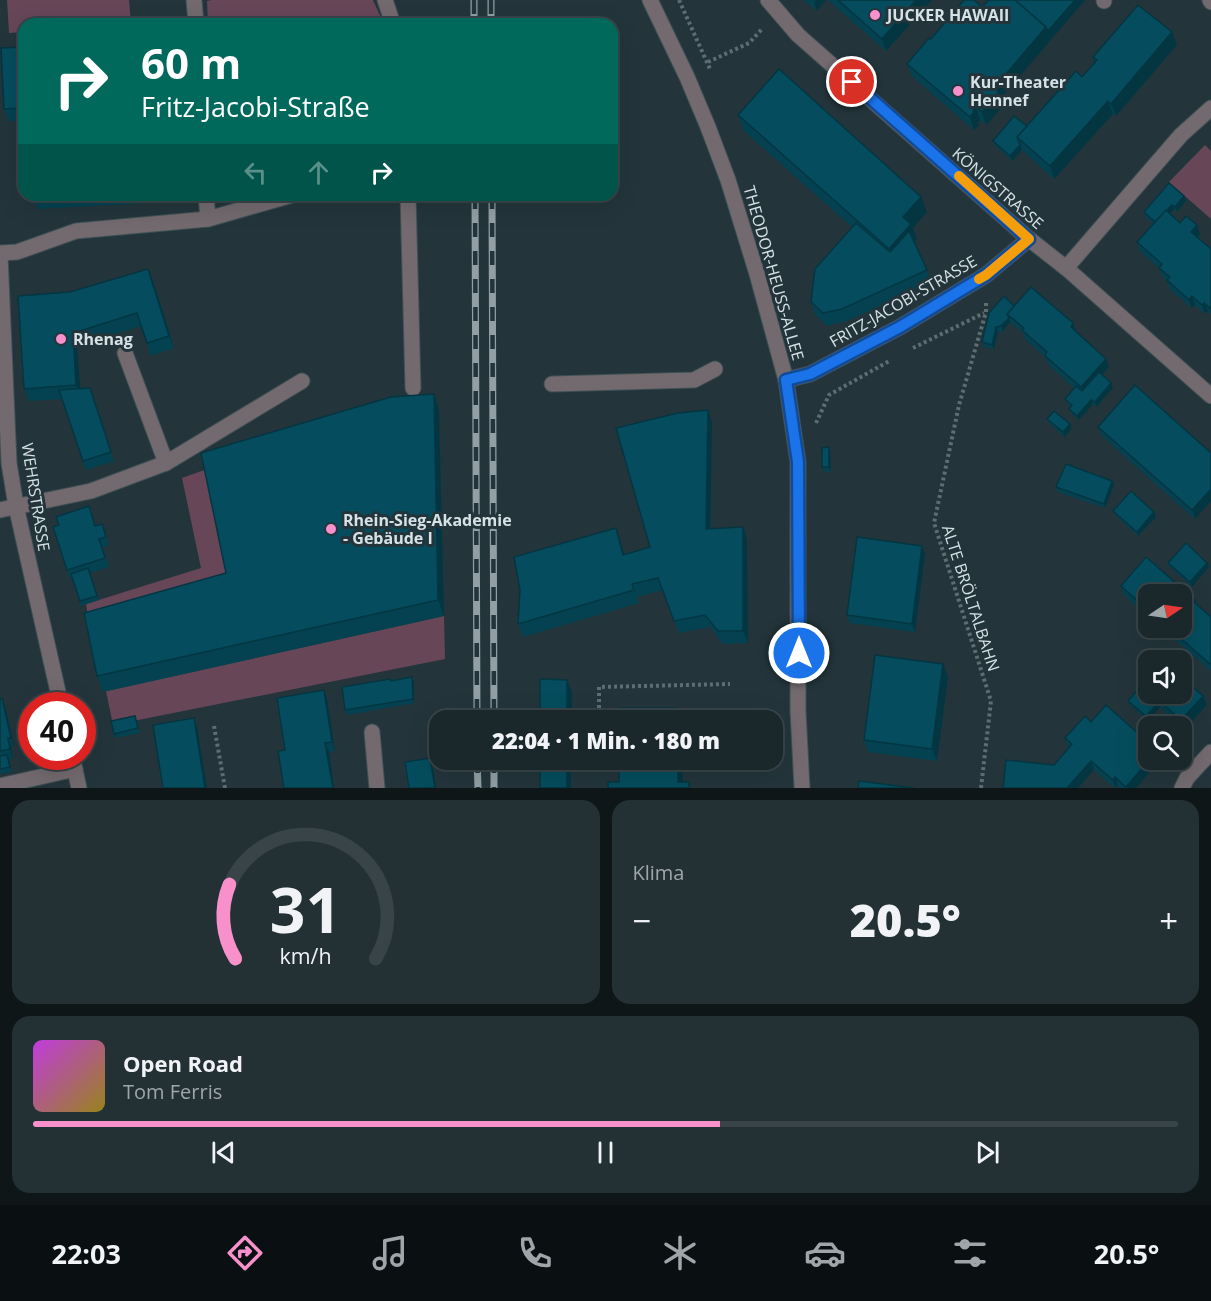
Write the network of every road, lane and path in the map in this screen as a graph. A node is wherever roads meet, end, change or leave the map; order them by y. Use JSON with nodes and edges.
{"nodes":[{"id":1,"x":194,"y":0,"type":"edge"},
{"id":2,"x":385,"y":0,"type":"edge"},
{"id":3,"x":650,"y":0,"type":"edge"},
{"id":4,"x":679,"y":0,"type":"edge"},
{"id":5,"x":773,"y":6,"type":"edge"},
{"id":6,"x":196,"y":18,"type":"edge"},
{"id":7,"x":391,"y":18,"type":"edge"},
{"id":8,"x":1211,"y":108,"type":"edge"},
{"id":9,"x":206,"y":201,"type":"edge"},
{"id":10,"x":271,"y":201,"type":"edge"},
{"id":11,"x":408,"y":201,"type":"edge"},
{"id":12,"x":208,"y":219,"type":"junction"},
{"id":13,"x":1029,"y":239,"type":"junction"},
{"id":14,"x":0,"y":254,"type":"edge"},
{"id":15,"x":1066,"y":268,"type":"junction"},
{"id":16,"x":986,"y":275,"type":"junction"},
{"id":17,"x":986,"y":312,"type":"junction"},
{"id":18,"x":905,"y":352,"type":"dead end"},
{"id":19,"x":125,"y":353,"type":"dead end"},
{"id":20,"x":894,"y":358,"type":"dead end"},
{"id":21,"x":715,"y":369,"type":"dead end"},
{"id":22,"x":786,"y":380,"type":"junction"},
{"id":23,"x":302,"y":381,"type":"dead end"},
{"id":24,"x":552,"y":384,"type":"dead end"},
{"id":25,"x":413,"y":388,"type":"dead end"},
{"id":26,"x":1211,"y":396,"type":"edge"},
{"id":27,"x":816,"y":423,"type":"dead end"},
{"id":28,"x":166,"y":464,"type":"junction"},
{"id":29,"x":16,"y":506,"type":"junction"},
{"id":30,"x":0,"y":510,"type":"edge"},
{"id":31,"x":730,"y":684,"type":"dead end"},
{"id":32,"x":58,"y":692,"type":"edge"},
{"id":33,"x":599,"y":710,"type":"edge"},
{"id":34,"x":214,"y":726,"type":"dead end"},
{"id":35,"x":372,"y":732,"type":"dead end"},
{"id":36,"x":1211,"y":752,"type":"edge"},
{"id":37,"x":51,"y":770,"type":"edge"},
{"id":38,"x":75,"y":770,"type":"edge"},
{"id":39,"x":0,"y":786,"type":"edge"},
{"id":40,"x":79,"y":788,"type":"edge"},
{"id":41,"x":225,"y":788,"type":"edge"},
{"id":42,"x":377,"y":788,"type":"edge"},
{"id":43,"x":802,"y":788,"type":"edge"},
{"id":44,"x":981,"y":788,"type":"edge"},
{"id":45,"x":1182,"y":788,"type":"edge"}],
"edges":[{"from":1,"to":6,"type":"street"},
{"from":2,"to":7,"type":"street"},
{"from":3,"to":22,"type":"street","name":"THEODOR-HEUSS-ALLEE"},
{"from":4,"to":5,"type":"path"},
{"from":5,"to":13,"type":"street","name":"KÖNIGSTRASSE"},
{"from":8,"to":15,"type":"street"},
{"from":9,"to":12,"type":"street"},
{"from":10,"to":12,"type":"street"},
{"from":11,"to":25,"type":"street"},
{"from":12,"to":14,"type":"street"},
{"from":13,"to":15,"type":"street","name":"KÖNIGSTRASSE"},
{"from":13,"to":16,"type":"street","name":"FRITZ-JACOBI-STRASSE"},
{"from":14,"to":29,"type":"street","name":"WEHRSTRASSE"},
{"from":15,"to":26,"type":"street","name":"KÖNIGSTRASSE"},
{"from":16,"to":17,"type":"path","name":"ALTE BRÖLTALBAHN"},
{"from":16,"to":22,"type":"street","name":"FRITZ-JACOBI-STRASSE"},
{"from":17,"to":18,"type":"path"},
{"from":17,"to":44,"type":"path","name":"ALTE BRÖLTALBAHN"},
{"from":19,"to":28,"type":"street"},
{"from":20,"to":27,"type":"path"},
{"from":21,"to":24,"type":"street"},
{"from":22,"to":43,"type":"street","name":"THEODOR-HEUSS-ALLEE"},
{"from":23,"to":28,"type":"street"},
{"from":28,"to":29,"type":"street"},
{"from":29,"to":30,"type":"street"},
{"from":29,"to":32,"type":"street","name":"WEHRSTRASSE"},
{"from":31,"to":33,"type":"path"},
{"from":34,"to":41,"type":"path"},
{"from":35,"to":42,"type":"street"},
{"from":36,"to":45,"type":"street"},
{"from":37,"to":39,"type":"street"},
{"from":38,"to":40,"type":"street"}]}
